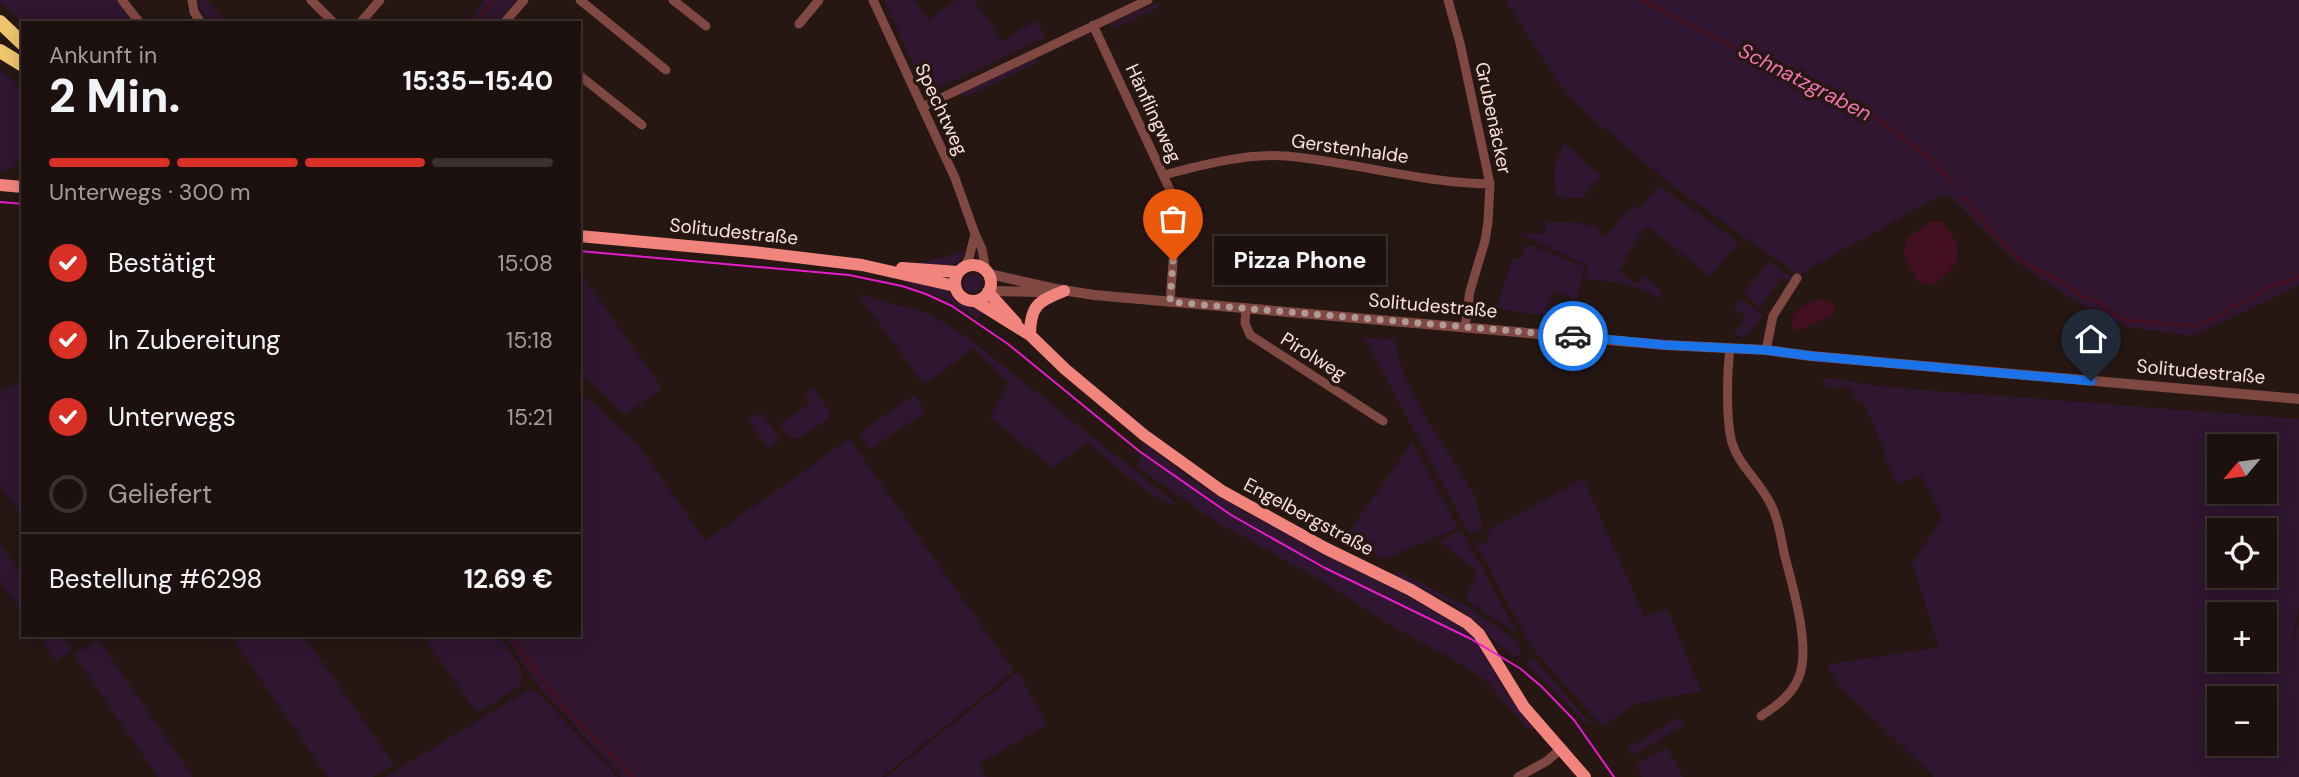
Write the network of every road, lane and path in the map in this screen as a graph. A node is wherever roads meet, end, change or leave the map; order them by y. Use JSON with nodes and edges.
{"nodes":[{"id":1,"x":122,"y":0,"type":"edge"},
{"id":2,"x":192,"y":0,"type":"edge"},
{"id":3,"x":311,"y":0,"type":"edge"},
{"id":4,"x":380,"y":0,"type":"edge"},
{"id":5,"x":524,"y":0,"type":"edge"},
{"id":6,"x":580,"y":0,"type":"edge"},
{"id":7,"x":673,"y":0,"type":"edge"},
{"id":8,"x":819,"y":0,"type":"edge"},
{"id":9,"x":873,"y":0,"type":"edge"},
{"id":10,"x":1148,"y":0,"type":"edge"},
{"id":11,"x":1448,"y":0,"type":"edge"},
{"id":12,"x":138,"y":21,"type":"edge"},
{"id":13,"x":200,"y":21,"type":"edge"},
{"id":14,"x":332,"y":21,"type":"edge"},
{"id":15,"x":362,"y":21,"type":"edge"},
{"id":16,"x":509,"y":21,"type":"edge"},
{"id":17,"x":0,"y":22,"type":"edge"},
{"id":18,"x":799,"y":24,"type":"dead end"},
{"id":19,"x":1093,"y":25,"type":"junction"},
{"id":20,"x":706,"y":26,"type":"dead end"},
{"id":21,"x":21,"y":42,"type":"edge"},
{"id":22,"x":0,"y":51,"type":"edge"},
{"id":23,"x":21,"y":64,"type":"edge"},
{"id":24,"x":666,"y":70,"type":"dead end"},
{"id":25,"x":581,"y":77,"type":"edge"},
{"id":26,"x":922,"y":107,"type":"junction"},
{"id":27,"x":642,"y":125,"type":"dead end"},
{"id":28,"x":1164,"y":175,"type":"junction"},
{"id":29,"x":1490,"y":184,"type":"junction"},
{"id":30,"x":0,"y":185,"type":"edge"},
{"id":31,"x":21,"y":187,"type":"edge"},
{"id":32,"x":975,"y":234,"type":"junction"},
{"id":33,"x":581,"y":236,"type":"edge"},
{"id":34,"x":884,"y":269,"type":"junction"},
{"id":35,"x":961,"y":269,"type":"junction"},
{"id":36,"x":987,"y":272,"type":"junction"},
{"id":37,"x":1797,"y":278,"type":"dead end"},
{"id":38,"x":955,"y":286,"type":"junction"},
{"id":39,"x":1060,"y":290,"type":"junction"},
{"id":40,"x":989,"y":292,"type":"junction"},
{"id":41,"x":975,"y":301,"type":"junction"},
{"id":42,"x":1170,"y":302,"type":"junction"},
{"id":43,"x":1246,"y":308,"type":"junction"},
{"id":44,"x":1465,"y":327,"type":"junction"},
{"id":45,"x":1025,"y":332,"type":"junction"},
{"id":46,"x":1730,"y":349,"type":"junction"},
{"id":47,"x":1766,"y":350,"type":"junction"},
{"id":48,"x":2299,"y":399,"type":"edge"},
{"id":49,"x":1383,"y":421,"type":"dead end"},
{"id":50,"x":1761,"y":716,"type":"dead end"},
{"id":51,"x":1562,"y":748,"type":"junction"},
{"id":52,"x":1518,"y":777,"type":"edge"},
{"id":53,"x":1585,"y":777,"type":"edge"}],
"edges":[{"from":1,"to":12,"type":"street"},
{"from":2,"to":13,"type":"street"},
{"from":3,"to":14,"type":"street"},
{"from":4,"to":15,"type":"street"},
{"from":5,"to":16,"type":"street"},
{"from":6,"to":24,"type":"street"},
{"from":7,"to":20,"type":"street"},
{"from":8,"to":18,"type":"street"},
{"from":9,"to":26,"type":"street","name":"Spechtweg"},
{"from":10,"to":19,"type":"street"},
{"from":11,"to":29,"type":"street","name":"Grubenäcker"},
{"from":17,"to":21,"type":"main road"},
{"from":19,"to":26,"type":"street"},
{"from":19,"to":28,"type":"street","name":"Hänflingweg"},
{"from":22,"to":23,"type":"main road"},
{"from":25,"to":27,"type":"street"},
{"from":26,"to":32,"type":"street","name":"Spechtweg"},
{"from":28,"to":29,"type":"street","name":"Gerstenhalde"},
{"from":28,"to":42,"type":"street","name":"Hänflingweg"},
{"from":29,"to":44,"type":"street","name":"Grubenäcker"},
{"from":30,"to":31,"type":"main road"},
{"from":32,"to":35,"type":"street"},
{"from":32,"to":36,"type":"street","name":"Spechtweg"},
{"from":33,"to":34,"type":"main road","name":"Solitudestraße"},
{"from":34,"to":35,"type":"main road","name":"Solitudestraße"},
{"from":34,"to":38,"type":"main road","name":"Solitudestraße"},
{"from":35,"to":36,"type":"main road"},
{"from":35,"to":38,"type":"main road"},
{"from":36,"to":39,"type":"street","name":"Solitudestraße"},
{"from":36,"to":40,"type":"main road"},
{"from":37,"to":47,"type":"street"},
{"from":38,"to":41,"type":"main road"},
{"from":39,"to":40,"type":"street","name":"Solitudestraße"},
{"from":39,"to":42,"type":"street","name":"Solitudestraße"},
{"from":39,"to":45,"type":"main road"},
{"from":40,"to":41,"type":"main road"},
{"from":40,"to":45,"type":"main road","name":"Engelbergstraße"},
{"from":41,"to":45,"type":"main road","name":"Engelbergstraße"},
{"from":42,"to":43,"type":"street","name":"Solitudestraße"},
{"from":43,"to":44,"type":"street","name":"Solitudestraße"},
{"from":43,"to":49,"type":"street","name":"Pirolweg"},
{"from":44,"to":46,"type":"street","name":"Solitudestraße"},
{"from":45,"to":51,"type":"main road","name":"Engelbergstraße"},
{"from":46,"to":47,"type":"street","name":"Solitudestraße"},
{"from":46,"to":50,"type":"street"},
{"from":47,"to":48,"type":"street","name":"Solitudestraße"},
{"from":51,"to":52,"type":"street"},
{"from":51,"to":53,"type":"main road","name":"Engelbergstraße"}]}
